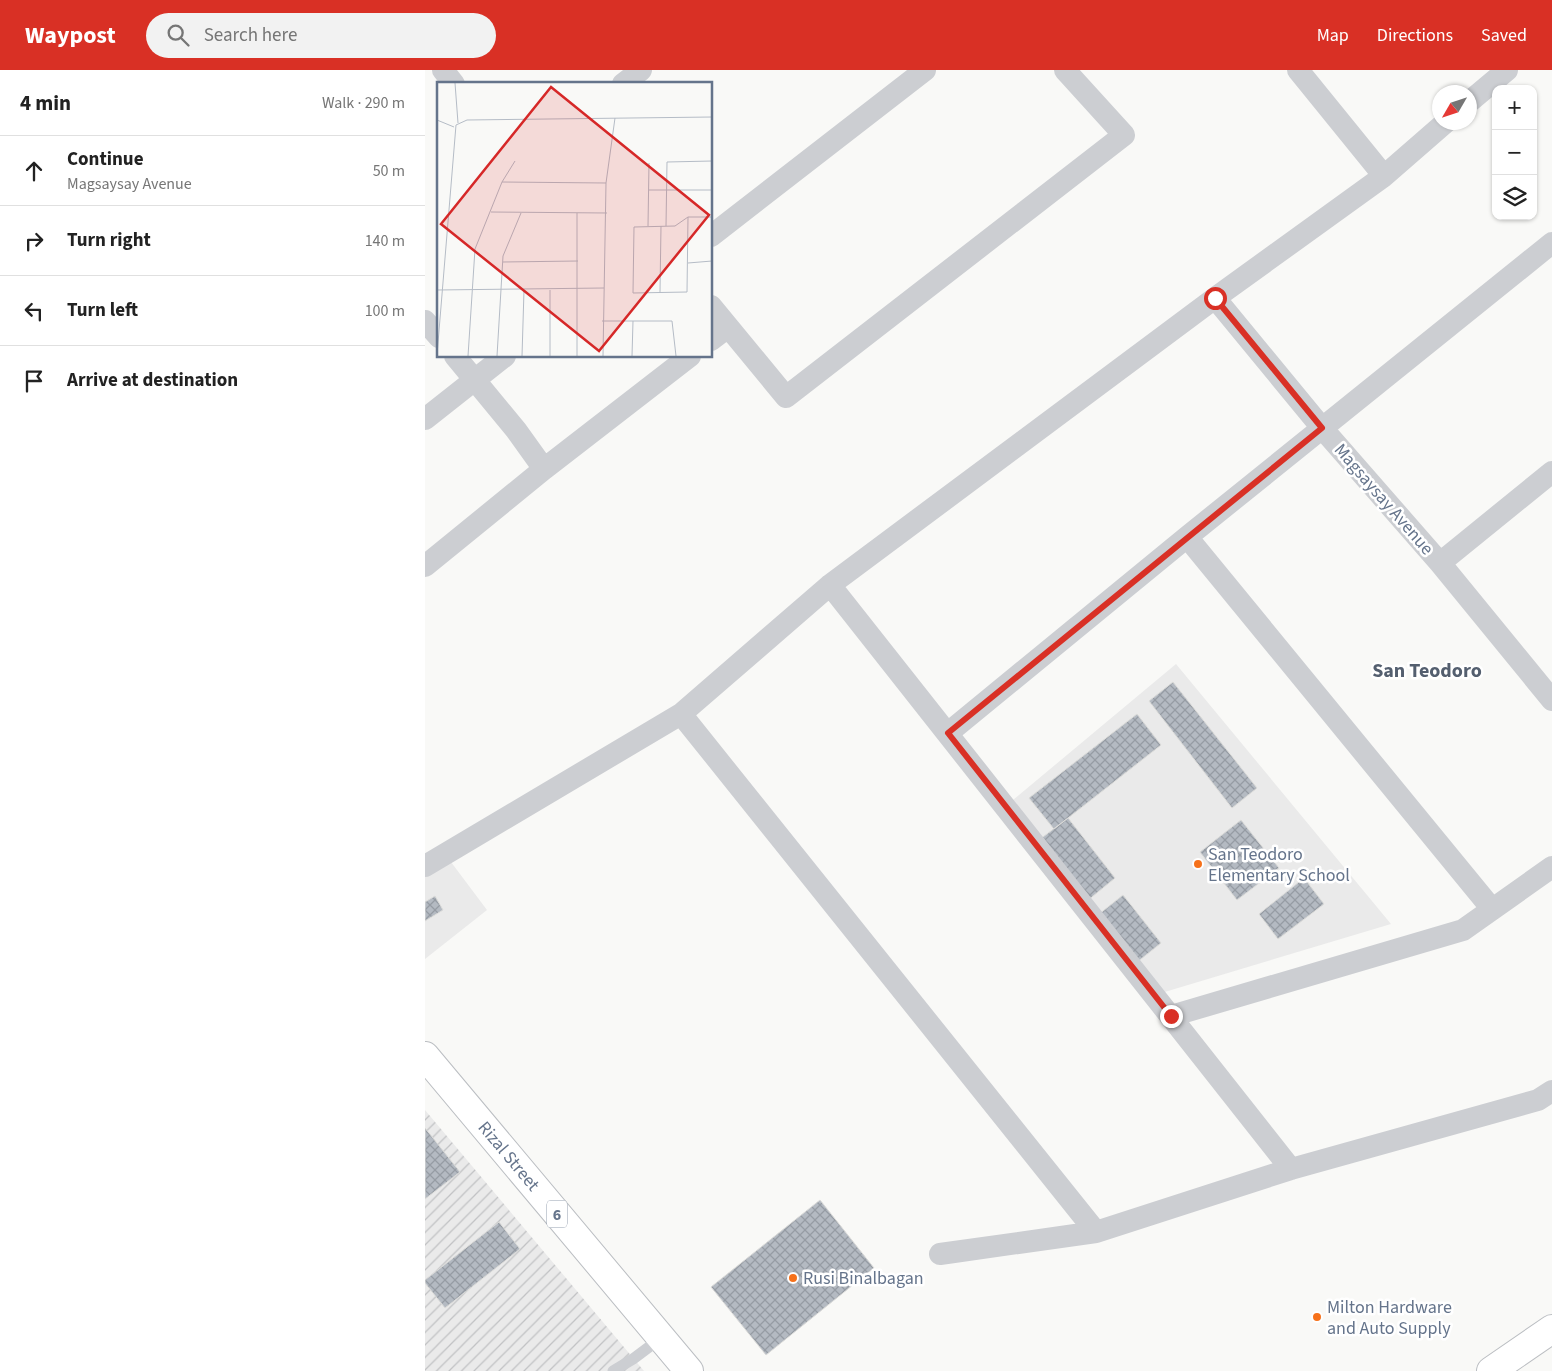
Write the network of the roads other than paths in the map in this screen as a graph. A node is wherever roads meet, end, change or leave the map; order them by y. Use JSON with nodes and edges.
{"nodes":[{"id":1,"x":443,"y":70,"type":"edge"},
{"id":2,"x":641,"y":70,"type":"edge"},
{"id":3,"x":925,"y":70,"type":"edge"},
{"id":4,"x":1065,"y":70,"type":"edge"},
{"id":5,"x":1298,"y":70,"type":"edge"},
{"id":6,"x":1507,"y":70,"type":"edge"},
{"id":7,"x":452,"y":82,"type":"edge"},
{"id":8,"x":626,"y":82,"type":"edge"},
{"id":9,"x":1477,"y":95,"type":"edge"},
{"id":10,"x":1437,"y":130,"type":"edge"},
{"id":11,"x":1384,"y":176,"type":"junction"},
{"id":12,"x":713,"y":234,"type":"edge"},
{"id":13,"x":1552,"y":243,"type":"edge"},
{"id":14,"x":1215,"y":298,"type":"junction"},
{"id":15,"x":713,"y":312,"type":"edge"},
{"id":16,"x":425,"y":321,"type":"edge"},
{"id":17,"x":720,"y":333,"type":"edge"},
{"id":18,"x":437,"y":335,"type":"edge"},
{"id":19,"x":457,"y":358,"type":"edge"},
{"id":20,"x":502,"y":358,"type":"edge"},
{"id":21,"x":687,"y":358,"type":"edge"},
{"id":22,"x":475,"y":380,"type":"junction"},
{"id":23,"x":425,"y":419,"type":"edge"},
{"id":24,"x":1322,"y":428,"type":"junction"},
{"id":25,"x":544,"y":469,"type":"junction"},
{"id":26,"x":1552,"y":472,"type":"edge"},
{"id":27,"x":1187,"y":537,"type":"junction"},
{"id":28,"x":1440,"y":563,"type":"junction"},
{"id":29,"x":425,"y":566,"type":"edge"},
{"id":30,"x":830,"y":585,"type":"junction"},
{"id":31,"x":1549,"y":691,"type":"edge"},
{"id":32,"x":681,"y":714,"type":"junction"},
{"id":33,"x":948,"y":733,"type":"junction"},
{"id":34,"x":425,"y":866,"type":"edge"},
{"id":35,"x":1552,"y":867,"type":"edge"},
{"id":36,"x":1492,"y":909,"type":"junction"},
{"id":37,"x":1171,"y":1016,"type":"junction"},
{"id":38,"x":425,"y":1056,"type":"edge"},
{"id":39,"x":1552,"y":1091,"type":"edge"},
{"id":40,"x":1291,"y":1169,"type":"junction"},
{"id":41,"x":1096,"y":1232,"type":"junction"},
{"id":42,"x":940,"y":1254,"type":"dead end"},
{"id":43,"x":1552,"y":1329,"type":"edge"},
{"id":44,"x":662,"y":1338,"type":"junction"},
{"id":45,"x":613,"y":1371,"type":"edge"},
{"id":46,"x":689,"y":1371,"type":"edge"},
{"id":47,"x":1491,"y":1371,"type":"edge"}],
"edges":[{"from":1,"to":7,"type":"street"},
{"from":2,"to":8,"type":"street"},
{"from":3,"to":12,"type":"street"},
{"from":4,"to":17,"type":"street"},
{"from":5,"to":11,"type":"street"},
{"from":6,"to":9,"type":"street"},
{"from":10,"to":11,"type":"street"},
{"from":11,"to":14,"type":"street"},
{"from":13,"to":24,"type":"street"},
{"from":14,"to":24,"type":"street","name":"Magsaysay Avenue"},
{"from":14,"to":30,"type":"street"},
{"from":15,"to":17,"type":"street"},
{"from":16,"to":18,"type":"street"},
{"from":19,"to":22,"type":"street"},
{"from":20,"to":22,"type":"street"},
{"from":21,"to":25,"type":"street"},
{"from":22,"to":23,"type":"street"},
{"from":22,"to":25,"type":"street"},
{"from":24,"to":27,"type":"street"},
{"from":24,"to":28,"type":"street","name":"Magsaysay Avenue"},
{"from":25,"to":29,"type":"street"},
{"from":26,"to":28,"type":"street"},
{"from":27,"to":33,"type":"street"},
{"from":27,"to":36,"type":"street"},
{"from":28,"to":31,"type":"street","name":"Magsaysay Avenue"},
{"from":30,"to":32,"type":"street"},
{"from":30,"to":33,"type":"street"},
{"from":32,"to":34,"type":"street"},
{"from":32,"to":41,"type":"street"},
{"from":33,"to":37,"type":"street"},
{"from":35,"to":36,"type":"street"},
{"from":36,"to":37,"type":"street"},
{"from":37,"to":40,"type":"street"},
{"from":38,"to":44,"type":"highway","name":"Rizal Street","number":"6"},
{"from":39,"to":40,"type":"street"},
{"from":40,"to":41,"type":"street"},
{"from":41,"to":42,"type":"street"},
{"from":43,"to":47,"type":"highway"},
{"from":44,"to":45,"type":"lane"},
{"from":44,"to":46,"type":"highway","name":"Rizal Street","number":"6"}]}
